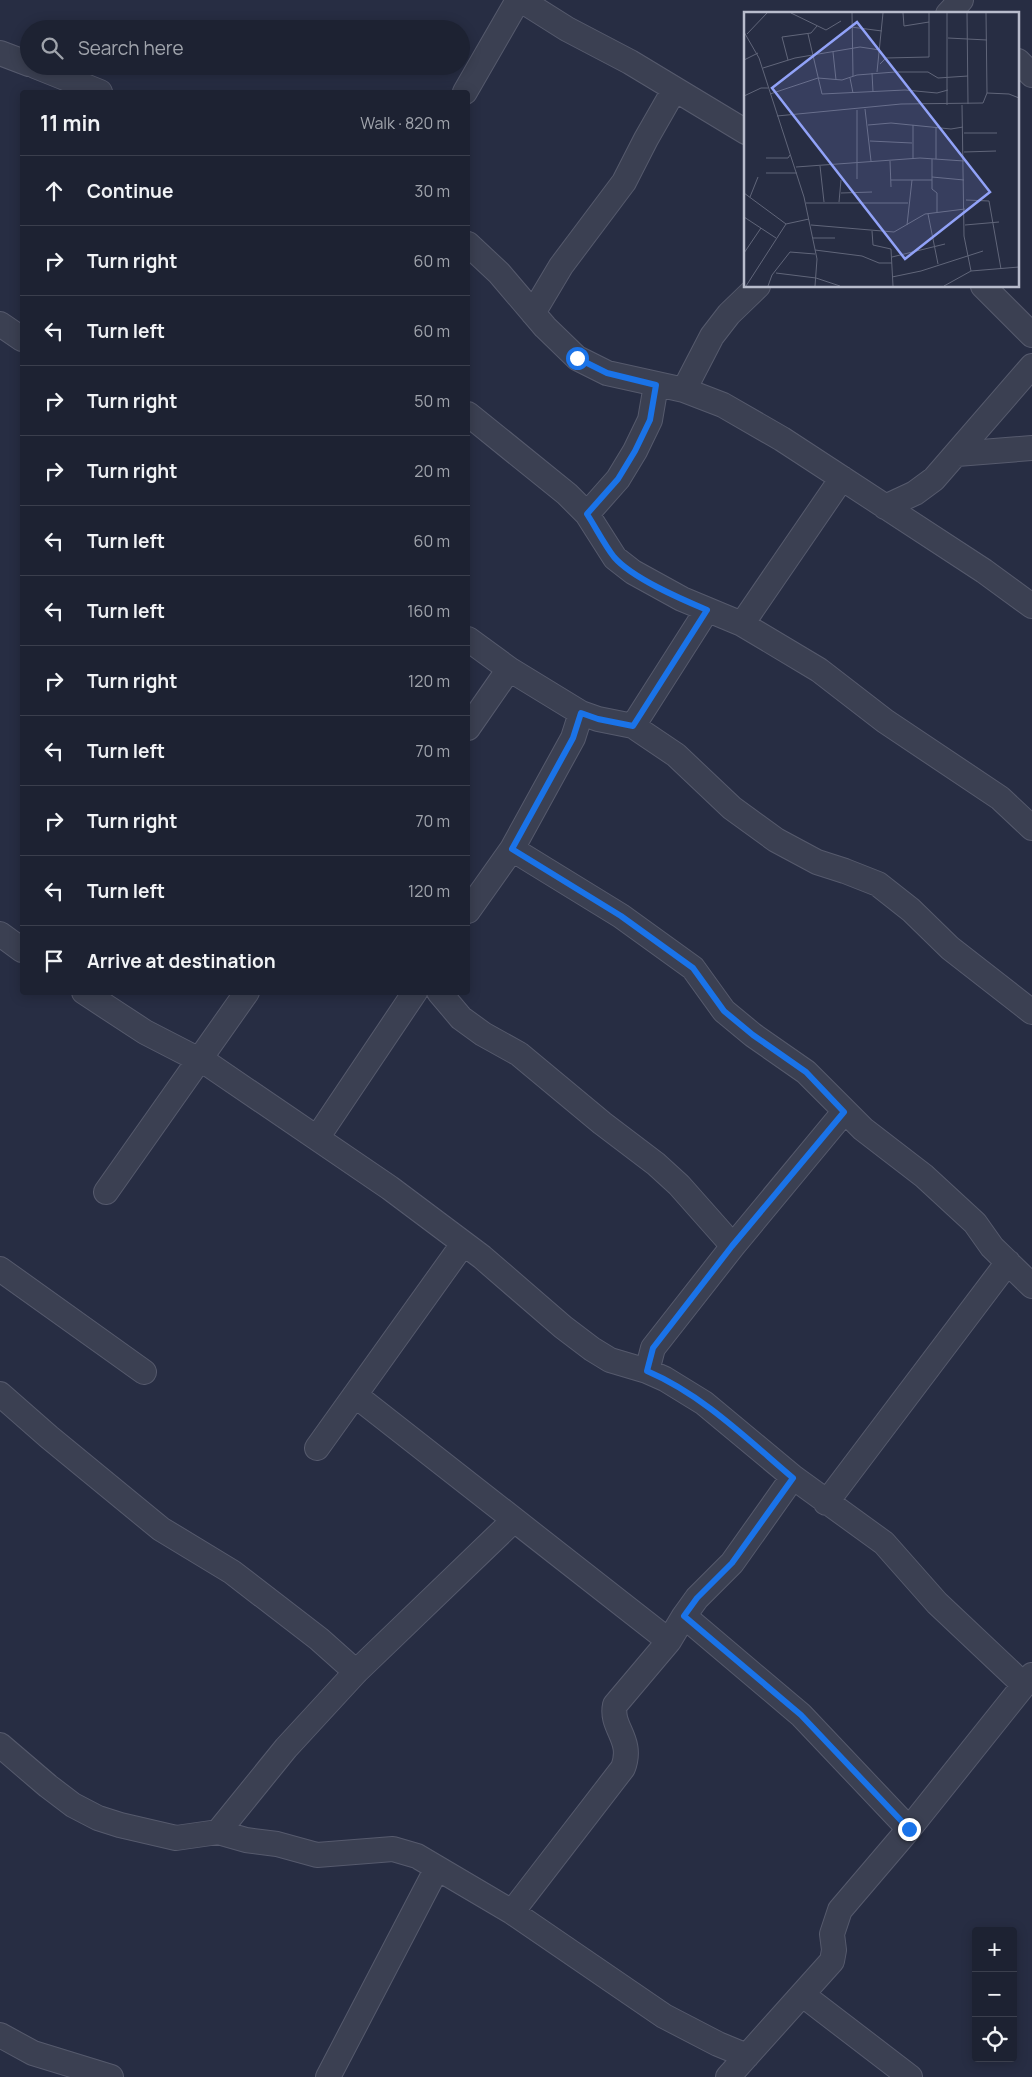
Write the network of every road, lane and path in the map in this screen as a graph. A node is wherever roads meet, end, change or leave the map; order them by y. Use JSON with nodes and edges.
{"nodes":[{"id":1,"x":520,"y":0,"type":"edge"},
{"id":2,"x":0,"y":53,"type":"edge"},
{"id":3,"x":20,"y":61,"type":"edge"},
{"id":4,"x":1020,"y":63,"type":"edge"},
{"id":5,"x":58,"y":75,"type":"edge"},
{"id":6,"x":1032,"y":75,"type":"edge"},
{"id":7,"x":95,"y":90,"type":"edge"},
{"id":8,"x":466,"y":90,"type":"edge"},
{"id":9,"x":674,"y":90,"type":"junction"},
{"id":10,"x":744,"y":131,"type":"edge"},
{"id":11,"x":470,"y":246,"type":"edge"},
{"id":12,"x":756,"y":288,"type":"edge"},
{"id":13,"x":985,"y":288,"type":"edge"},
{"id":14,"x":533,"y":313,"type":"junction"},
{"id":15,"x":0,"y":324,"type":"edge"},
{"id":16,"x":1032,"y":335,"type":"edge"},
{"id":17,"x":20,"y":338,"type":"edge"},
{"id":18,"x":1030,"y":378,"type":"edge"},
{"id":19,"x":656,"y":385,"type":"junction"},
{"id":20,"x":684,"y":390,"type":"junction"},
{"id":21,"x":470,"y":416,"type":"edge"},
{"id":22,"x":1032,"y":448,"type":"edge"},
{"id":23,"x":957,"y":454,"type":"junction"},
{"id":24,"x":842,"y":478,"type":"junction"},
{"id":25,"x":885,"y":507,"type":"junction"},
{"id":26,"x":587,"y":514,"type":"junction"},
{"id":27,"x":1032,"y":606,"type":"edge"},
{"id":28,"x":707,"y":610,"type":"junction"},
{"id":29,"x":742,"y":624,"type":"junction"},
{"id":30,"x":470,"y":640,"type":"edge"},
{"id":31,"x":509,"y":669,"type":"junction"},
{"id":32,"x":581,"y":713,"type":"junction"},
{"id":33,"x":470,"y":725,"type":"edge"},
{"id":34,"x":633,"y":726,"type":"junction"},
{"id":35,"x":1032,"y":828,"type":"edge"},
{"id":36,"x":512,"y":849,"type":"junction"},
{"id":37,"x":470,"y":908,"type":"edge"},
{"id":38,"x":0,"y":934,"type":"edge"},
{"id":39,"x":20,"y":949,"type":"edge"},
{"id":40,"x":89,"y":995,"type":"edge"},
{"id":41,"x":245,"y":995,"type":"edge"},
{"id":42,"x":414,"y":995,"type":"edge"},
{"id":43,"x":442,"y":995,"type":"edge"},
{"id":44,"x":1032,"y":1012,"type":"edge"},
{"id":45,"x":200,"y":1060,"type":"junction"},
{"id":46,"x":844,"y":1112,"type":"junction"},
{"id":47,"x":316,"y":1138,"type":"junction"},
{"id":48,"x":106,"y":1192,"type":"dead end"},
{"id":49,"x":463,"y":1244,"type":"junction"},
{"id":50,"x":732,"y":1246,"type":"junction"},
{"id":51,"x":1008,"y":1262,"type":"junction"},
{"id":52,"x":0,"y":1269,"type":"edge"},
{"id":53,"x":1032,"y":1286,"type":"edge"},
{"id":54,"x":647,"y":1371,"type":"junction"},
{"id":55,"x":144,"y":1372,"type":"dead end"},
{"id":56,"x":0,"y":1394,"type":"edge"},
{"id":57,"x":354,"y":1395,"type":"junction"},
{"id":58,"x":317,"y":1448,"type":"dead end"},
{"id":59,"x":793,"y":1478,"type":"junction"},
{"id":60,"x":826,"y":1503,"type":"junction"},
{"id":61,"x":514,"y":1520,"type":"junction"},
{"id":62,"x":684,"y":1616,"type":"junction"},
{"id":63,"x":669,"y":1641,"type":"junction"},
{"id":64,"x":356,"y":1672,"type":"junction"},
{"id":65,"x":1028,"y":1680,"type":"edge"},
{"id":66,"x":0,"y":1745,"type":"edge"},
{"id":67,"x":909,"y":1829,"type":"junction"},
{"id":68,"x":218,"y":1832,"type":"junction"},
{"id":69,"x":437,"y":1868,"type":"junction"},
{"id":70,"x":512,"y":1912,"type":"junction"},
{"id":71,"x":803,"y":1995,"type":"junction"},
{"id":72,"x":0,"y":2035,"type":"edge"},
{"id":73,"x":746,"y":2056,"type":"junction"},
{"id":74,"x":110,"y":2077,"type":"edge"},
{"id":75,"x":328,"y":2077,"type":"edge"},
{"id":76,"x":728,"y":2077,"type":"edge"},
{"id":77,"x":910,"y":2077,"type":"edge"}],
"edges":[{"from":1,"to":8,"type":"street"},
{"from":1,"to":9,"type":"street"},
{"from":2,"to":3,"type":"street"},
{"from":4,"to":6,"type":"street"},
{"from":5,"to":7,"type":"street"},
{"from":9,"to":10,"type":"street"},
{"from":9,"to":14,"type":"street"},
{"from":11,"to":14,"type":"street"},
{"from":12,"to":20,"type":"street"},
{"from":13,"to":16,"type":"street"},
{"from":14,"to":19,"type":"street"},
{"from":15,"to":17,"type":"street"},
{"from":18,"to":23,"type":"street"},
{"from":19,"to":20,"type":"street"},
{"from":19,"to":26,"type":"street"},
{"from":20,"to":24,"type":"street"},
{"from":21,"to":26,"type":"street"},
{"from":22,"to":23,"type":"street"},
{"from":23,"to":25,"type":"street"},
{"from":24,"to":25,"type":"street"},
{"from":24,"to":29,"type":"street"},
{"from":25,"to":27,"type":"street"},
{"from":26,"to":28,"type":"street"},
{"from":28,"to":29,"type":"street"},
{"from":28,"to":34,"type":"street"},
{"from":29,"to":35,"type":"street"},
{"from":30,"to":31,"type":"street"},
{"from":31,"to":32,"type":"street"},
{"from":31,"to":33,"type":"street"},
{"from":32,"to":34,"type":"street"},
{"from":32,"to":36,"type":"street"},
{"from":34,"to":44,"type":"street"},
{"from":36,"to":37,"type":"street"},
{"from":36,"to":46,"type":"street"},
{"from":38,"to":39,"type":"street"},
{"from":40,"to":45,"type":"street"},
{"from":41,"to":45,"type":"street"},
{"from":42,"to":47,"type":"street"},
{"from":43,"to":50,"type":"street"},
{"from":45,"to":47,"type":"street"},
{"from":45,"to":48,"type":"street"},
{"from":46,"to":50,"type":"street"},
{"from":46,"to":51,"type":"street"},
{"from":47,"to":49,"type":"street"},
{"from":49,"to":54,"type":"street"},
{"from":49,"to":57,"type":"street"},
{"from":50,"to":54,"type":"street"},
{"from":51,"to":53,"type":"street"},
{"from":51,"to":60,"type":"street"},
{"from":52,"to":55,"type":"street"},
{"from":54,"to":59,"type":"street"},
{"from":56,"to":64,"type":"street"},
{"from":57,"to":58,"type":"street"},
{"from":57,"to":61,"type":"street"},
{"from":59,"to":60,"type":"street"},
{"from":59,"to":62,"type":"street"},
{"from":60,"to":65,"type":"street"},
{"from":61,"to":63,"type":"street"},
{"from":61,"to":64,"type":"street"},
{"from":62,"to":63,"type":"street"},
{"from":62,"to":67,"type":"street"},
{"from":63,"to":70,"type":"street"},
{"from":64,"to":68,"type":"street"},
{"from":65,"to":67,"type":"street"},
{"from":66,"to":68,"type":"street"},
{"from":67,"to":71,"type":"street"},
{"from":68,"to":69,"type":"street"},
{"from":69,"to":70,"type":"street"},
{"from":69,"to":75,"type":"street"},
{"from":70,"to":73,"type":"street"},
{"from":71,"to":73,"type":"street"},
{"from":71,"to":77,"type":"street"},
{"from":72,"to":74,"type":"street"},
{"from":73,"to":76,"type":"street"}]}
